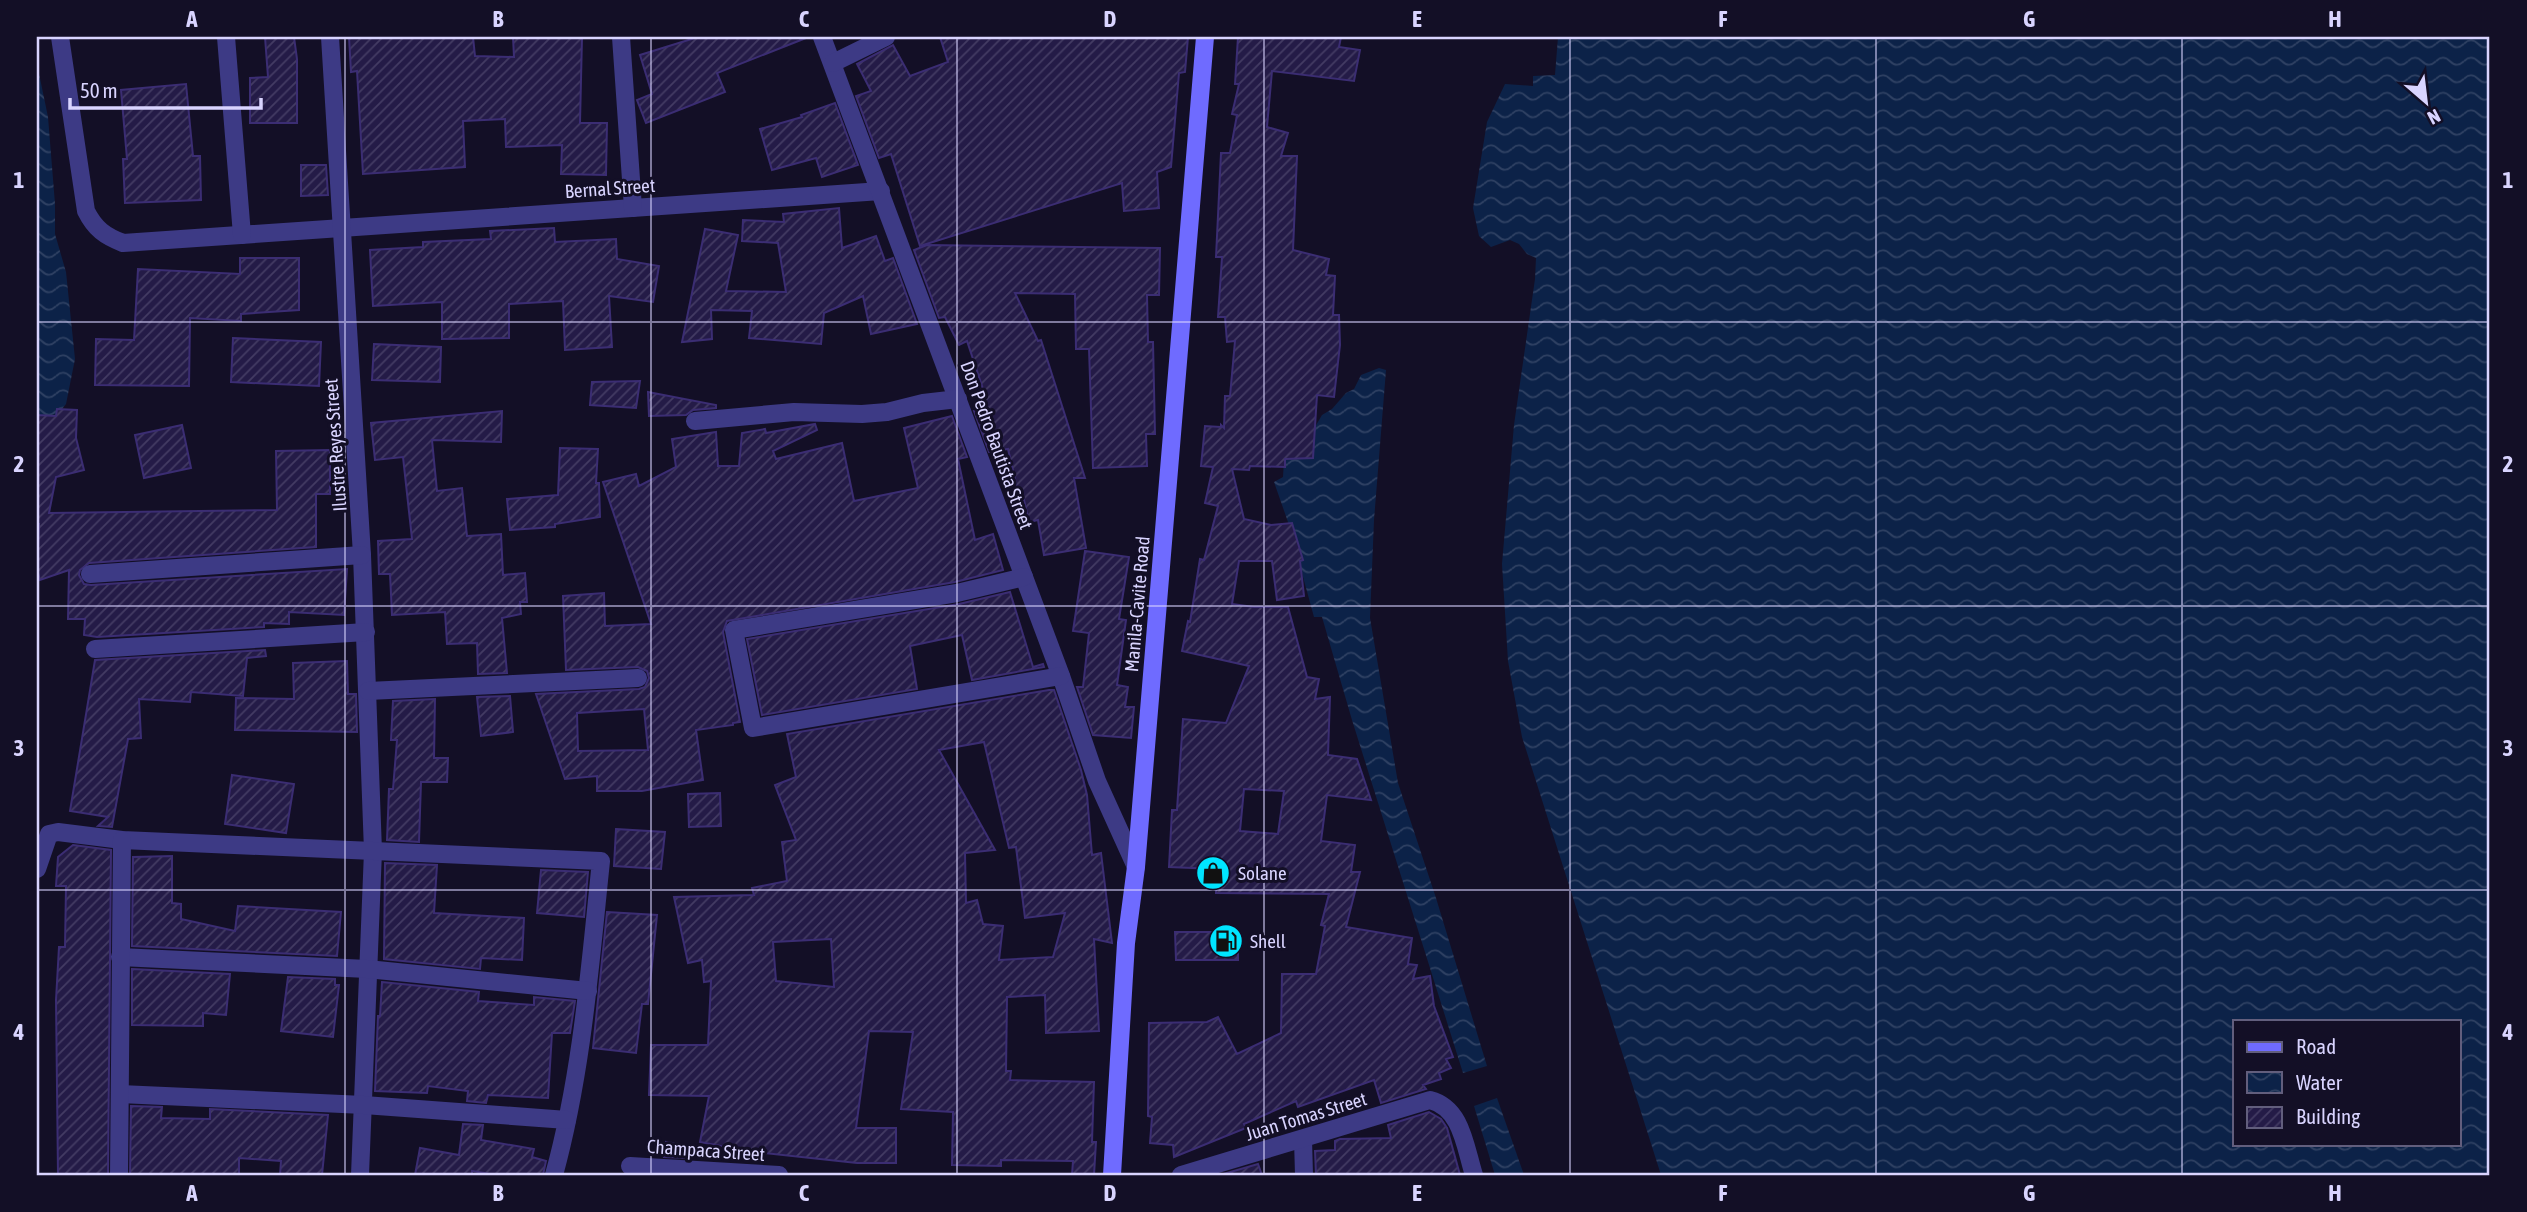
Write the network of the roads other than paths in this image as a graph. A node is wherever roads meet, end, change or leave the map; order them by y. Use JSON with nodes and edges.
{"nodes":[{"id":1,"x":60,"y":37,"type":"edge"},
{"id":2,"x":226,"y":37,"type":"edge"},
{"id":3,"x":330,"y":37,"type":"edge"},
{"id":4,"x":621,"y":37,"type":"edge"},
{"id":5,"x":822,"y":37,"type":"edge"},
{"id":6,"x":886,"y":37,"type":"edge"},
{"id":7,"x":1205,"y":37,"type":"edge"},
{"id":8,"x":833,"y":63,"type":"junction"},
{"id":9,"x":881,"y":191,"type":"junction"},
{"id":10,"x":633,"y":208,"type":"junction"},
{"id":11,"x":342,"y":228,"type":"junction"},
{"id":12,"x":242,"y":234,"type":"junction"},
{"id":13,"x":958,"y":399,"type":"junction"},
{"id":14,"x":695,"y":421,"type":"dead end"},
{"id":15,"x":362,"y":555,"type":"junction"},
{"id":16,"x":90,"y":573,"type":"dead end"},
{"id":17,"x":1024,"y":577,"type":"junction"},
{"id":18,"x":366,"y":632,"type":"junction"},
{"id":19,"x":95,"y":649,"type":"dead end"},
{"id":20,"x":1061,"y":676,"type":"junction"},
{"id":21,"x":638,"y":678,"type":"dead end"},
{"id":22,"x":368,"y":691,"type":"junction"},
{"id":23,"x":122,"y":840,"type":"junction"},
{"id":24,"x":373,"y":851,"type":"junction"},
{"id":25,"x":1136,"y":867,"type":"junction"},
{"id":26,"x":37,"y":869,"type":"edge"},
{"id":27,"x":120,"y":957,"type":"junction"},
{"id":28,"x":367,"y":969,"type":"junction"},
{"id":29,"x":588,"y":990,"type":"junction"},
{"id":30,"x":120,"y":1094,"type":"junction"},
{"id":31,"x":364,"y":1105,"type":"junction"},
{"id":32,"x":567,"y":1121,"type":"junction"},
{"id":33,"x":1303,"y":1139,"type":"junction"},
{"id":34,"x":630,"y":1166,"type":"dead end"},
{"id":35,"x":119,"y":1175,"type":"edge"},
{"id":36,"x":360,"y":1175,"type":"edge"},
{"id":37,"x":554,"y":1175,"type":"edge"},
{"id":38,"x":779,"y":1175,"type":"edge"},
{"id":39,"x":1112,"y":1175,"type":"edge"},
{"id":40,"x":1181,"y":1175,"type":"edge"},
{"id":41,"x":1304,"y":1175,"type":"edge"},
{"id":42,"x":1474,"y":1175,"type":"edge"}],
"edges":[{"from":1,"to":12,"type":"street","name":"Bernal Street"},
{"from":2,"to":12,"type":"street"},
{"from":3,"to":11,"type":"street","name":"Ilustre Reyes Street"},
{"from":4,"to":10,"type":"street"},
{"from":5,"to":8,"type":"street","name":"Don Pedro Bautista Street"},
{"from":6,"to":8,"type":"street"},
{"from":7,"to":25,"type":"main road","name":"Manila-Cavite Road"},
{"from":8,"to":9,"type":"street","name":"Don Pedro Bautista Street"},
{"from":9,"to":10,"type":"street","name":"Bernal Street"},
{"from":9,"to":13,"type":"street","name":"Don Pedro Bautista Street"},
{"from":10,"to":11,"type":"street","name":"Bernal Street"},
{"from":11,"to":12,"type":"street","name":"Bernal Street"},
{"from":11,"to":15,"type":"street","name":"Ilustre Reyes Street"},
{"from":13,"to":14,"type":"street"},
{"from":13,"to":17,"type":"street","name":"Don Pedro Bautista Street"},
{"from":15,"to":16,"type":"street"},
{"from":15,"to":18,"type":"street","name":"Ilustre Reyes Street"},
{"from":17,"to":20,"type":"street","name":"Don Pedro Bautista Street"},
{"from":17,"to":20,"type":"street"},
{"from":18,"to":19,"type":"street"},
{"from":18,"to":22,"type":"street","name":"Ilustre Reyes Street"},
{"from":20,"to":25,"type":"street","name":"Don Pedro Bautista Street"},
{"from":21,"to":22,"type":"street"},
{"from":22,"to":24,"type":"street","name":"Ilustre Reyes Street"},
{"from":23,"to":24,"type":"street"},
{"from":23,"to":26,"type":"street"},
{"from":23,"to":27,"type":"street"},
{"from":24,"to":28,"type":"street","name":"Ilustre Reyes Street"},
{"from":24,"to":29,"type":"street"},
{"from":25,"to":39,"type":"main road","name":"Manila-Cavite Road"},
{"from":27,"to":28,"type":"street"},
{"from":27,"to":30,"type":"street"},
{"from":28,"to":29,"type":"street"},
{"from":28,"to":31,"type":"street","name":"Ilustre Reyes Street"},
{"from":29,"to":32,"type":"street"},
{"from":30,"to":31,"type":"street"},
{"from":30,"to":35,"type":"street"},
{"from":31,"to":32,"type":"street"},
{"from":31,"to":36,"type":"street","name":"Ilustre Reyes Street"},
{"from":32,"to":37,"type":"street"},
{"from":33,"to":40,"type":"street","name":"Juan Tomas Street"},
{"from":33,"to":41,"type":"street"},
{"from":33,"to":42,"type":"street","name":"Juan Tomas Street"},
{"from":34,"to":38,"type":"street","name":"Champaca Street"}]}
